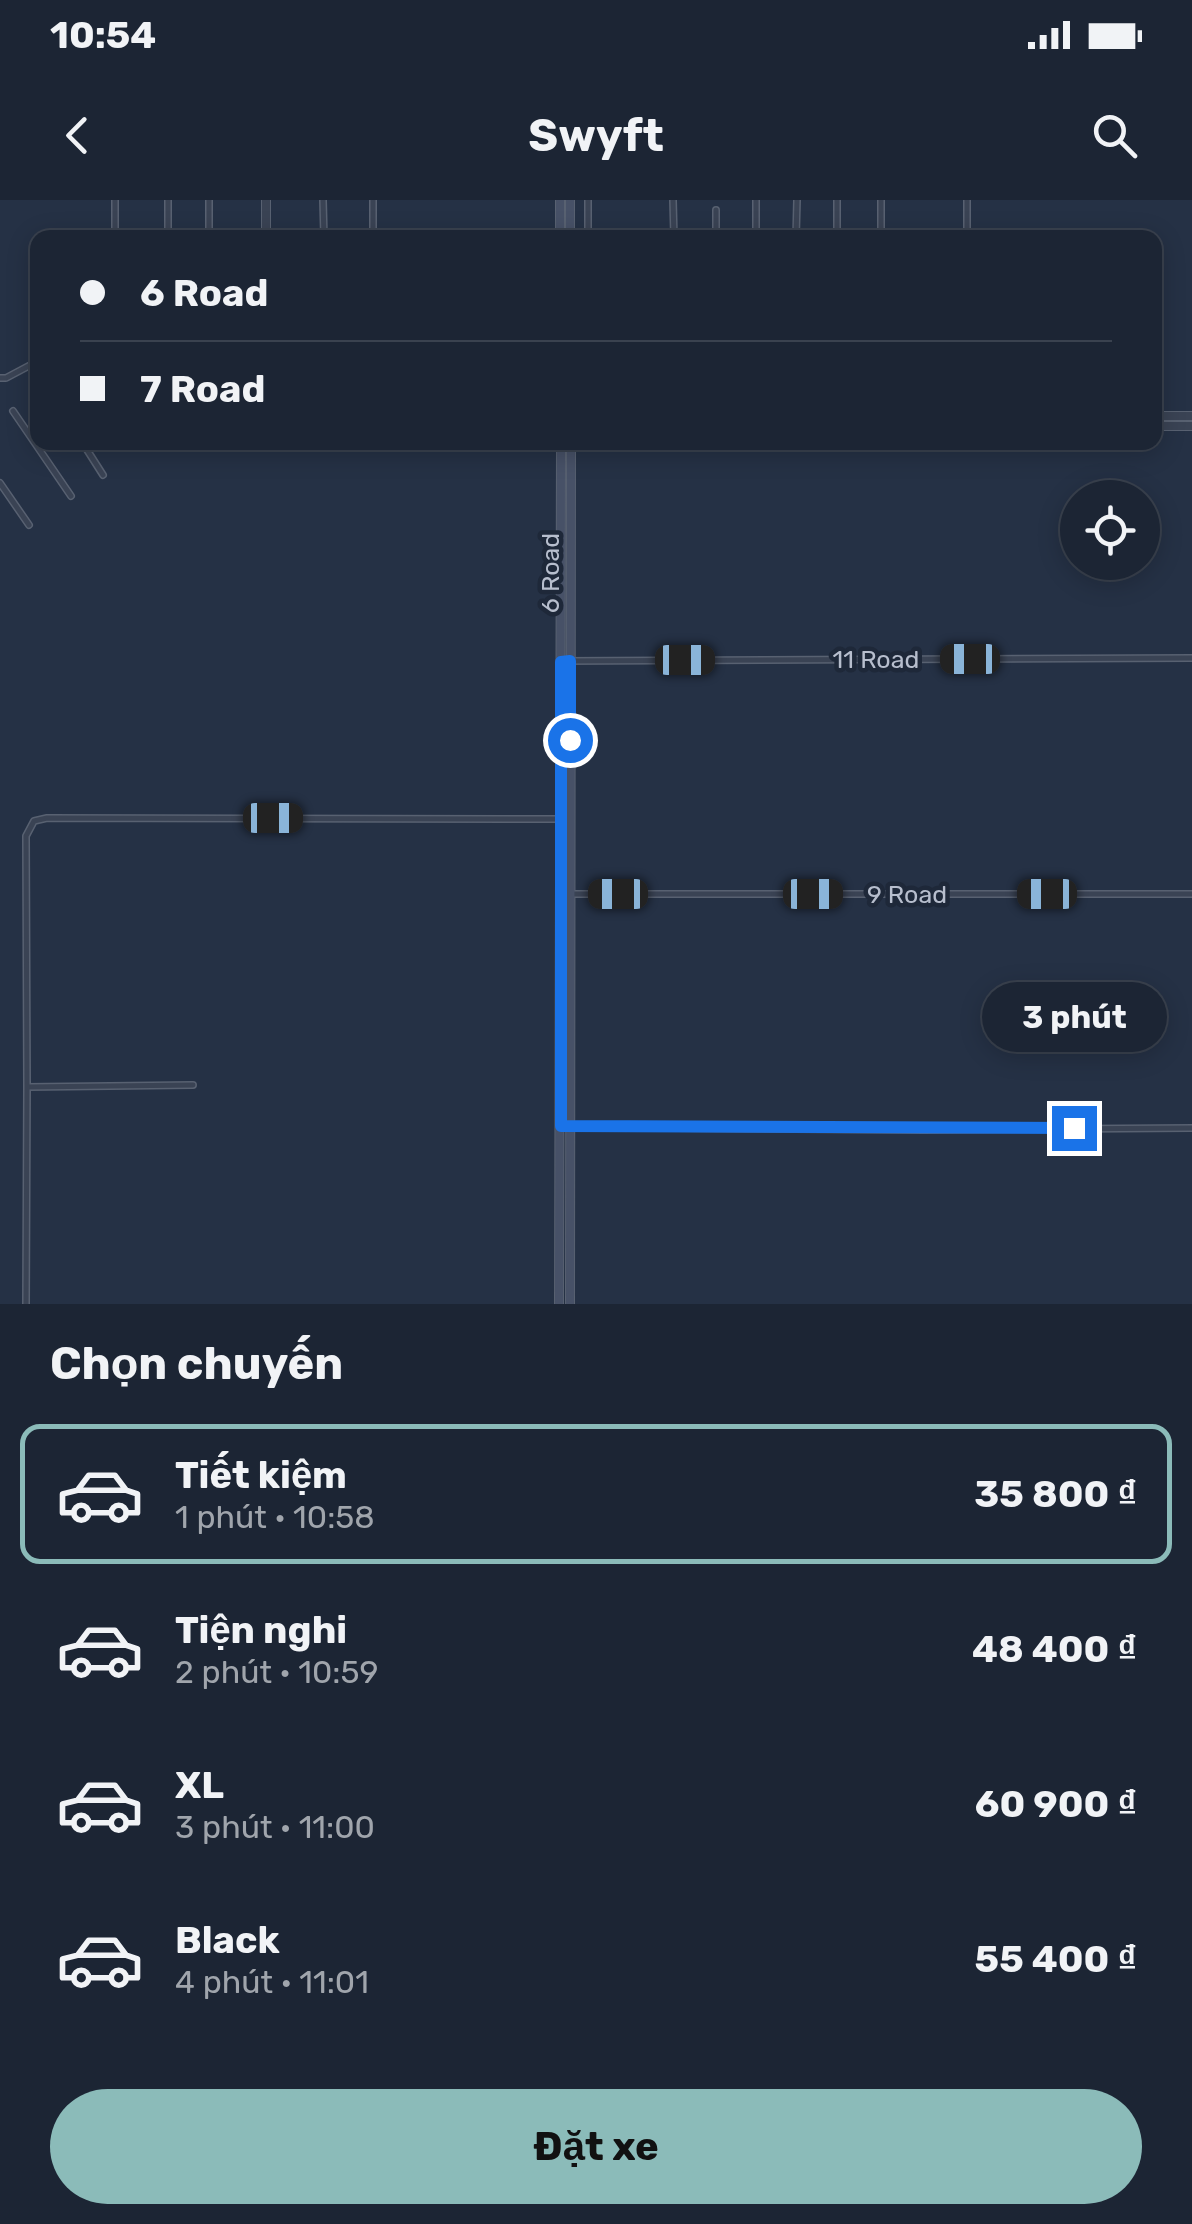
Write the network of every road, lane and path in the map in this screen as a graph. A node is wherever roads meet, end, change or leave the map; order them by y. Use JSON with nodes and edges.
{"nodes":[{"id":1,"x":115,"y":200,"type":"edge"},
{"id":2,"x":168,"y":200,"type":"edge"},
{"id":3,"x":209,"y":200,"type":"edge"},
{"id":4,"x":266,"y":200,"type":"edge"},
{"id":5,"x":323,"y":200,"type":"edge"},
{"id":6,"x":373,"y":200,"type":"edge"},
{"id":7,"x":560,"y":200,"type":"edge"},
{"id":8,"x":570,"y":200,"type":"edge"},
{"id":9,"x":588,"y":200,"type":"edge"},
{"id":10,"x":674,"y":200,"type":"edge"},
{"id":11,"x":756,"y":200,"type":"edge"},
{"id":12,"x":797,"y":200,"type":"edge"},
{"id":13,"x":837,"y":200,"type":"edge"},
{"id":14,"x":880,"y":200,"type":"edge"},
{"id":15,"x":967,"y":200,"type":"edge"},
{"id":16,"x":716,"y":210,"type":"dead end"},
{"id":17,"x":115,"y":230,"type":"edge"},
{"id":18,"x":168,"y":230,"type":"edge"},
{"id":19,"x":209,"y":230,"type":"edge"},
{"id":20,"x":266,"y":230,"type":"edge"},
{"id":21,"x":324,"y":230,"type":"edge"},
{"id":22,"x":374,"y":230,"type":"edge"},
{"id":23,"x":560,"y":230,"type":"edge"},
{"id":24,"x":570,"y":230,"type":"edge"},
{"id":25,"x":588,"y":230,"type":"edge"},
{"id":26,"x":674,"y":230,"type":"edge"},
{"id":27,"x":716,"y":230,"type":"edge"},
{"id":28,"x":756,"y":230,"type":"edge"},
{"id":29,"x":796,"y":230,"type":"edge"},
{"id":30,"x":837,"y":230,"type":"edge"},
{"id":31,"x":881,"y":230,"type":"edge"},
{"id":32,"x":967,"y":230,"type":"edge"},
{"id":33,"x":30,"y":366,"type":"edge"},
{"id":34,"x":0,"y":378,"type":"edge"},
{"id":35,"x":13,"y":411,"type":"dead end"},
{"id":36,"x":1162,"y":416,"type":"edge"},
{"id":37,"x":1192,"y":416,"type":"edge"},
{"id":38,"x":1162,"y":426,"type":"edge"},
{"id":39,"x":1192,"y":426,"type":"edge"},
{"id":40,"x":30,"y":436,"type":"edge"},
{"id":41,"x":40,"y":450,"type":"edge"},
{"id":42,"x":87,"y":450,"type":"edge"},
{"id":43,"x":561,"y":450,"type":"edge"},
{"id":44,"x":570,"y":450,"type":"edge"},
{"id":45,"x":103,"y":475,"type":"dead end"},
{"id":46,"x":0,"y":483,"type":"edge"},
{"id":47,"x":71,"y":496,"type":"dead end"},
{"id":48,"x":29,"y":526,"type":"dead end"},
{"id":49,"x":1192,"y":658,"type":"edge"},
{"id":50,"x":565,"y":661,"type":"junction"},
{"id":51,"x":561,"y":819,"type":"junction"},
{"id":52,"x":572,"y":819,"type":"junction"},
{"id":53,"x":561,"y":894,"type":"junction"},
{"id":54,"x":572,"y":894,"type":"junction"},
{"id":55,"x":1192,"y":894,"type":"edge"},
{"id":56,"x":193,"y":1086,"type":"dead end"},
{"id":57,"x":27,"y":1087,"type":"junction"},
{"id":58,"x":566,"y":1126,"type":"junction"},
{"id":59,"x":1192,"y":1128,"type":"edge"},
{"id":60,"x":26,"y":1304,"type":"edge"},
{"id":61,"x":559,"y":1304,"type":"edge"},
{"id":62,"x":570,"y":1304,"type":"edge"}],
"edges":[{"from":1,"to":17,"type":"street"},
{"from":2,"to":18,"type":"street"},
{"from":3,"to":19,"type":"street"},
{"from":4,"to":20,"type":"street"},
{"from":5,"to":21,"type":"street"},
{"from":6,"to":22,"type":"street"},
{"from":7,"to":23,"type":"main road"},
{"from":8,"to":24,"type":"main road"},
{"from":9,"to":25,"type":"street"},
{"from":10,"to":26,"type":"street"},
{"from":11,"to":28,"type":"street"},
{"from":12,"to":29,"type":"street"},
{"from":13,"to":30,"type":"street"},
{"from":14,"to":31,"type":"street"},
{"from":15,"to":32,"type":"street"},
{"from":16,"to":27,"type":"street"},
{"from":33,"to":34,"type":"street"},
{"from":35,"to":40,"type":"street"},
{"from":36,"to":37,"type":"street"},
{"from":38,"to":39,"type":"street"},
{"from":41,"to":47,"type":"street"},
{"from":42,"to":45,"type":"street"},
{"from":43,"to":50,"type":"main road","name":"6 Road"},
{"from":44,"to":50,"type":"main road","name":"6 Road"},
{"from":46,"to":48,"type":"street"},
{"from":49,"to":50,"type":"street","name":"11 Road"},
{"from":50,"to":51,"type":"main road","name":"6 Road"},
{"from":50,"to":52,"type":"main road","name":"6 Road"},
{"from":51,"to":52,"type":"street"},
{"from":51,"to":53,"type":"main road","name":"6 Road"},
{"from":51,"to":57,"type":"street"},
{"from":52,"to":54,"type":"main road","name":"6 Road"},
{"from":53,"to":54,"type":"street","name":"9 Road"},
{"from":53,"to":58,"type":"main road","name":"6 Road"},
{"from":54,"to":55,"type":"street","name":"9 Road"},
{"from":54,"to":58,"type":"main road","name":"6 Road"},
{"from":56,"to":57,"type":"street"},
{"from":57,"to":60,"type":"street"},
{"from":58,"to":59,"type":"street"},
{"from":58,"to":61,"type":"main road","name":"6 Road"},
{"from":58,"to":62,"type":"main road","name":"6 Road"}]}
